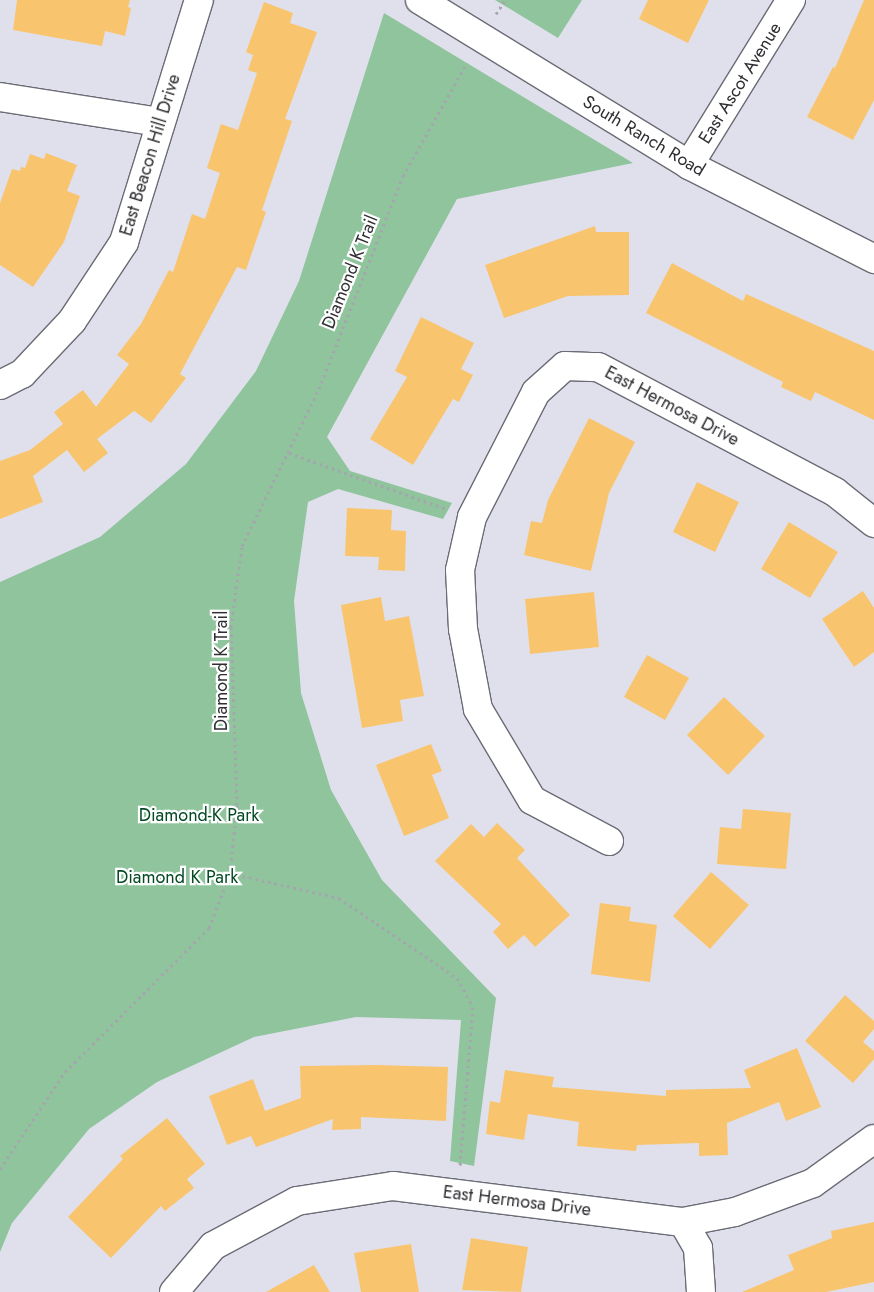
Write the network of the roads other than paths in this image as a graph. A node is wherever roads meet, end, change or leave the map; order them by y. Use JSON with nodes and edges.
{"nodes":[{"id":1,"x":199,"y":0,"type":"edge"},
{"id":2,"x":420,"y":0,"type":"edge"},
{"id":3,"x":791,"y":0,"type":"edge"},
{"id":4,"x":0,"y":97,"type":"edge"},
{"id":5,"x":159,"y":122,"type":"junction"},
{"id":6,"x":689,"y":165,"type":"junction"},
{"id":7,"x":874,"y":259,"type":"edge"},
{"id":8,"x":0,"y":385,"type":"edge"},
{"id":9,"x":874,"y":523,"type":"edge"},
{"id":10,"x":609,"y":841,"type":"dead end"},
{"id":11,"x":874,"y":1139,"type":"edge"},
{"id":12,"x":683,"y":1222,"type":"junction"},
{"id":13,"x":174,"y":1292,"type":"edge"},
{"id":14,"x":701,"y":1292,"type":"edge"}],
"edges":[{"from":1,"to":5,"type":"street","name":"East Beacon Hill Drive"},
{"from":2,"to":6,"type":"street","name":"South Ranch Road"},
{"from":3,"to":6,"type":"street","name":"East Ascot Avenue"},
{"from":4,"to":5,"type":"street"},
{"from":5,"to":8,"type":"street","name":"East Beacon Hill Drive"},
{"from":6,"to":7,"type":"street","name":"South Ranch Road"},
{"from":9,"to":10,"type":"street","name":"East Hermosa Drive"},
{"from":11,"to":12,"type":"street","name":"East Hermosa Drive"},
{"from":12,"to":13,"type":"street","name":"East Hermosa Drive"},
{"from":12,"to":14,"type":"street"}]}
